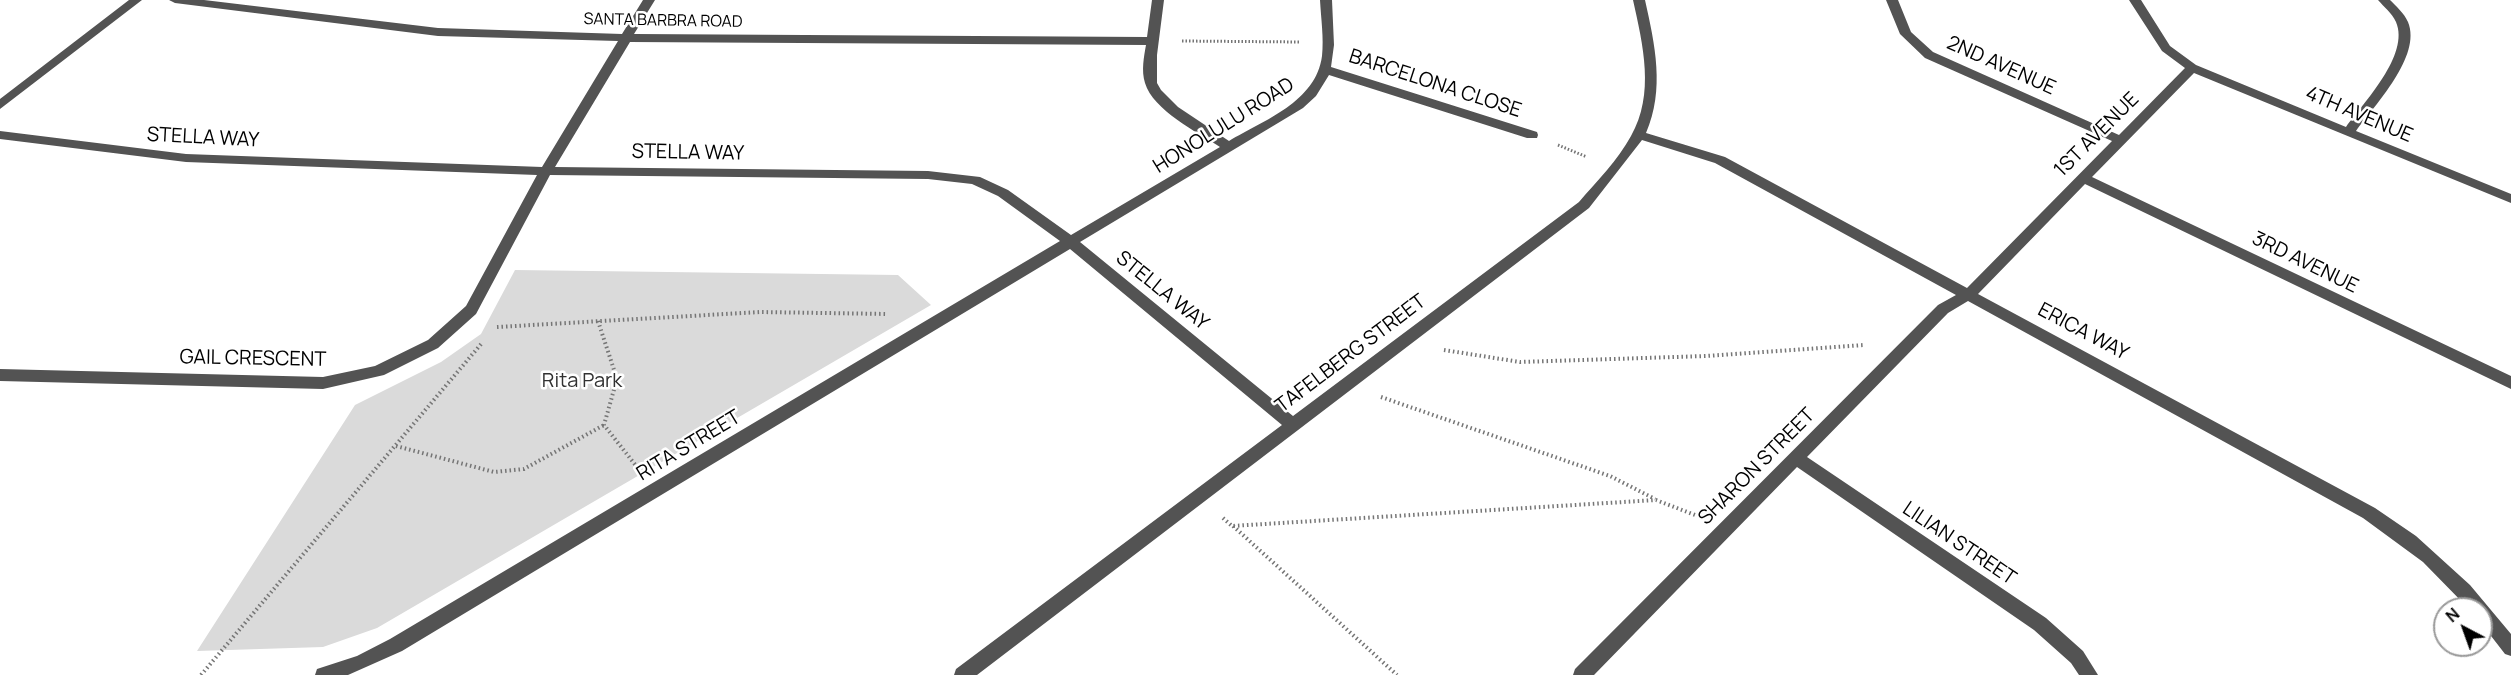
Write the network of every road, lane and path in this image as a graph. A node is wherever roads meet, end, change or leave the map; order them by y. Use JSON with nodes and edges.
{"nodes":[{"id":1,"x":136,"y":0,"type":"edge"},
{"id":2,"x":175,"y":0,"type":"edge"},
{"id":3,"x":649,"y":0,"type":"edge"},
{"id":4,"x":1158,"y":0,"type":"edge"},
{"id":5,"x":1326,"y":0,"type":"edge"},
{"id":6,"x":1639,"y":0,"type":"edge"},
{"id":7,"x":1892,"y":0,"type":"edge"},
{"id":8,"x":2135,"y":0,"type":"edge"},
{"id":9,"x":2384,"y":0,"type":"edge"},
{"id":10,"x":627,"y":38,"type":"junction"},
{"id":11,"x":1154,"y":41,"type":"junction"},
{"id":12,"x":1328,"y":42,"type":"junction"},
{"id":13,"x":2192,"y":68,"type":"junction"},
{"id":14,"x":1327,"y":70,"type":"junction"},
{"id":15,"x":0,"y":105,"type":"edge"},
{"id":16,"x":2349,"y":132,"type":"junction"},
{"id":17,"x":0,"y":135,"type":"edge"},
{"id":18,"x":1532,"y":135,"type":"dead end"},
{"id":19,"x":1639,"y":135,"type":"junction"},
{"id":20,"x":2120,"y":140,"type":"junction"},
{"id":21,"x":1229,"y":147,"type":"junction"},
{"id":22,"x":1591,"y":158,"type":"dead end"},
{"id":23,"x":1585,"y":167,"type":"dead end"},
{"id":24,"x":546,"y":171,"type":"junction"},
{"id":25,"x":2083,"y":178,"type":"junction"},
{"id":26,"x":2511,"y":199,"type":"edge"},
{"id":27,"x":1071,"y":242,"type":"junction"},
{"id":28,"x":1968,"y":295,"type":"junction"},
{"id":29,"x":897,"y":314,"type":"dead end"},
{"id":30,"x":598,"y":321,"type":"junction"},
{"id":31,"x":485,"y":327,"type":"dead end"},
{"id":32,"x":496,"y":327,"type":"junction"},
{"id":33,"x":1865,"y":345,"type":"dead end"},
{"id":34,"x":1444,"y":350,"type":"dead end"},
{"id":35,"x":0,"y":375,"type":"edge"},
{"id":36,"x":2511,"y":383,"type":"edge"},
{"id":37,"x":1381,"y":397,"type":"dead end"},
{"id":38,"x":1293,"y":424,"type":"junction"},
{"id":39,"x":604,"y":425,"type":"junction"},
{"id":40,"x":396,"y":446,"type":"junction"},
{"id":41,"x":1796,"y":458,"type":"junction"},
{"id":42,"x":644,"y":476,"type":"dead end"},
{"id":43,"x":1656,"y":500,"type":"junction"},
{"id":44,"x":1222,"y":518,"type":"dead end"},
{"id":45,"x":1701,"y":518,"type":"dead end"},
{"id":46,"x":1232,"y":526,"type":"junction"},
{"id":47,"x":2511,"y":648,"type":"edge"},
{"id":48,"x":201,"y":675,"type":"edge"},
{"id":49,"x":324,"y":675,"type":"edge"},
{"id":50,"x":963,"y":675,"type":"edge"},
{"id":51,"x":1397,"y":675,"type":"edge"},
{"id":52,"x":1582,"y":675,"type":"edge"},
{"id":53,"x":2090,"y":675,"type":"edge"}],
"edges":[{"from":1,"to":15,"type":"street"},
{"from":2,"to":10,"type":"street","name":"SANTA BARBRA ROAD"},
{"from":3,"to":10,"type":"street","name":"GAIL CRESCENT"},
{"from":4,"to":11,"type":"street"},
{"from":5,"to":12,"type":"street"},
{"from":6,"to":19,"type":"street","name":"TAFELBERG STREET"},
{"from":7,"to":20,"type":"street","name":"2ND AVENUE"},
{"from":8,"to":13,"type":"street"},
{"from":9,"to":16,"type":"street"},
{"from":10,"to":11,"type":"street","name":"SANTA BARBRA ROAD"},
{"from":10,"to":24,"type":"street","name":"GAIL CRESCENT"},
{"from":11,"to":12,"type":"path"},
{"from":11,"to":21,"type":"street"},
{"from":12,"to":14,"type":"street"},
{"from":13,"to":16,"type":"street","name":"4TH AVENUE"},
{"from":13,"to":20,"type":"street","name":"1ST AVENUE"},
{"from":14,"to":18,"type":"street","name":"BARCELONA CLOSE"},
{"from":14,"to":21,"type":"street","name":"HONOLULU ROAD"},
{"from":16,"to":26,"type":"street","name":"4TH AVENUE"},
{"from":17,"to":24,"type":"street","name":"STELLA WAY"},
{"from":19,"to":28,"type":"street","name":"ERICA WAY"},
{"from":19,"to":38,"type":"street","name":"TAFELBERG STREET"},
{"from":20,"to":25,"type":"street","name":"1ST AVENUE"},
{"from":21,"to":27,"type":"street","name":"HONOLULU ROAD"},
{"from":22,"to":23,"type":"path"},
{"from":24,"to":27,"type":"street","name":"STELLA WAY"},
{"from":24,"to":35,"type":"street","name":"GAIL CRESCENT"},
{"from":25,"to":28,"type":"street","name":"1ST AVENUE"},
{"from":25,"to":36,"type":"street","name":"3RD AVENUE"},
{"from":27,"to":38,"type":"street","name":"STELLA WAY"},
{"from":27,"to":49,"type":"street","name":"RITA STREET"},
{"from":28,"to":41,"type":"street","name":"SHARON STREET"},
{"from":28,"to":47,"type":"street","name":"ERICA WAY"},
{"from":29,"to":30,"type":"path"},
{"from":30,"to":32,"type":"path"},
{"from":30,"to":39,"type":"path"},
{"from":31,"to":32,"type":"path"},
{"from":32,"to":40,"type":"path"},
{"from":33,"to":34,"type":"path"},
{"from":37,"to":43,"type":"path"},
{"from":38,"to":50,"type":"street","name":"TAFELBERG STREET"},
{"from":39,"to":40,"type":"path"},
{"from":39,"to":42,"type":"path"},
{"from":40,"to":48,"type":"path"},
{"from":41,"to":52,"type":"street","name":"SHARON STREET"},
{"from":41,"to":53,"type":"street","name":"LILIAN STREET"},
{"from":43,"to":45,"type":"path"},
{"from":43,"to":46,"type":"path"},
{"from":44,"to":46,"type":"path"},
{"from":46,"to":51,"type":"path"}]}
